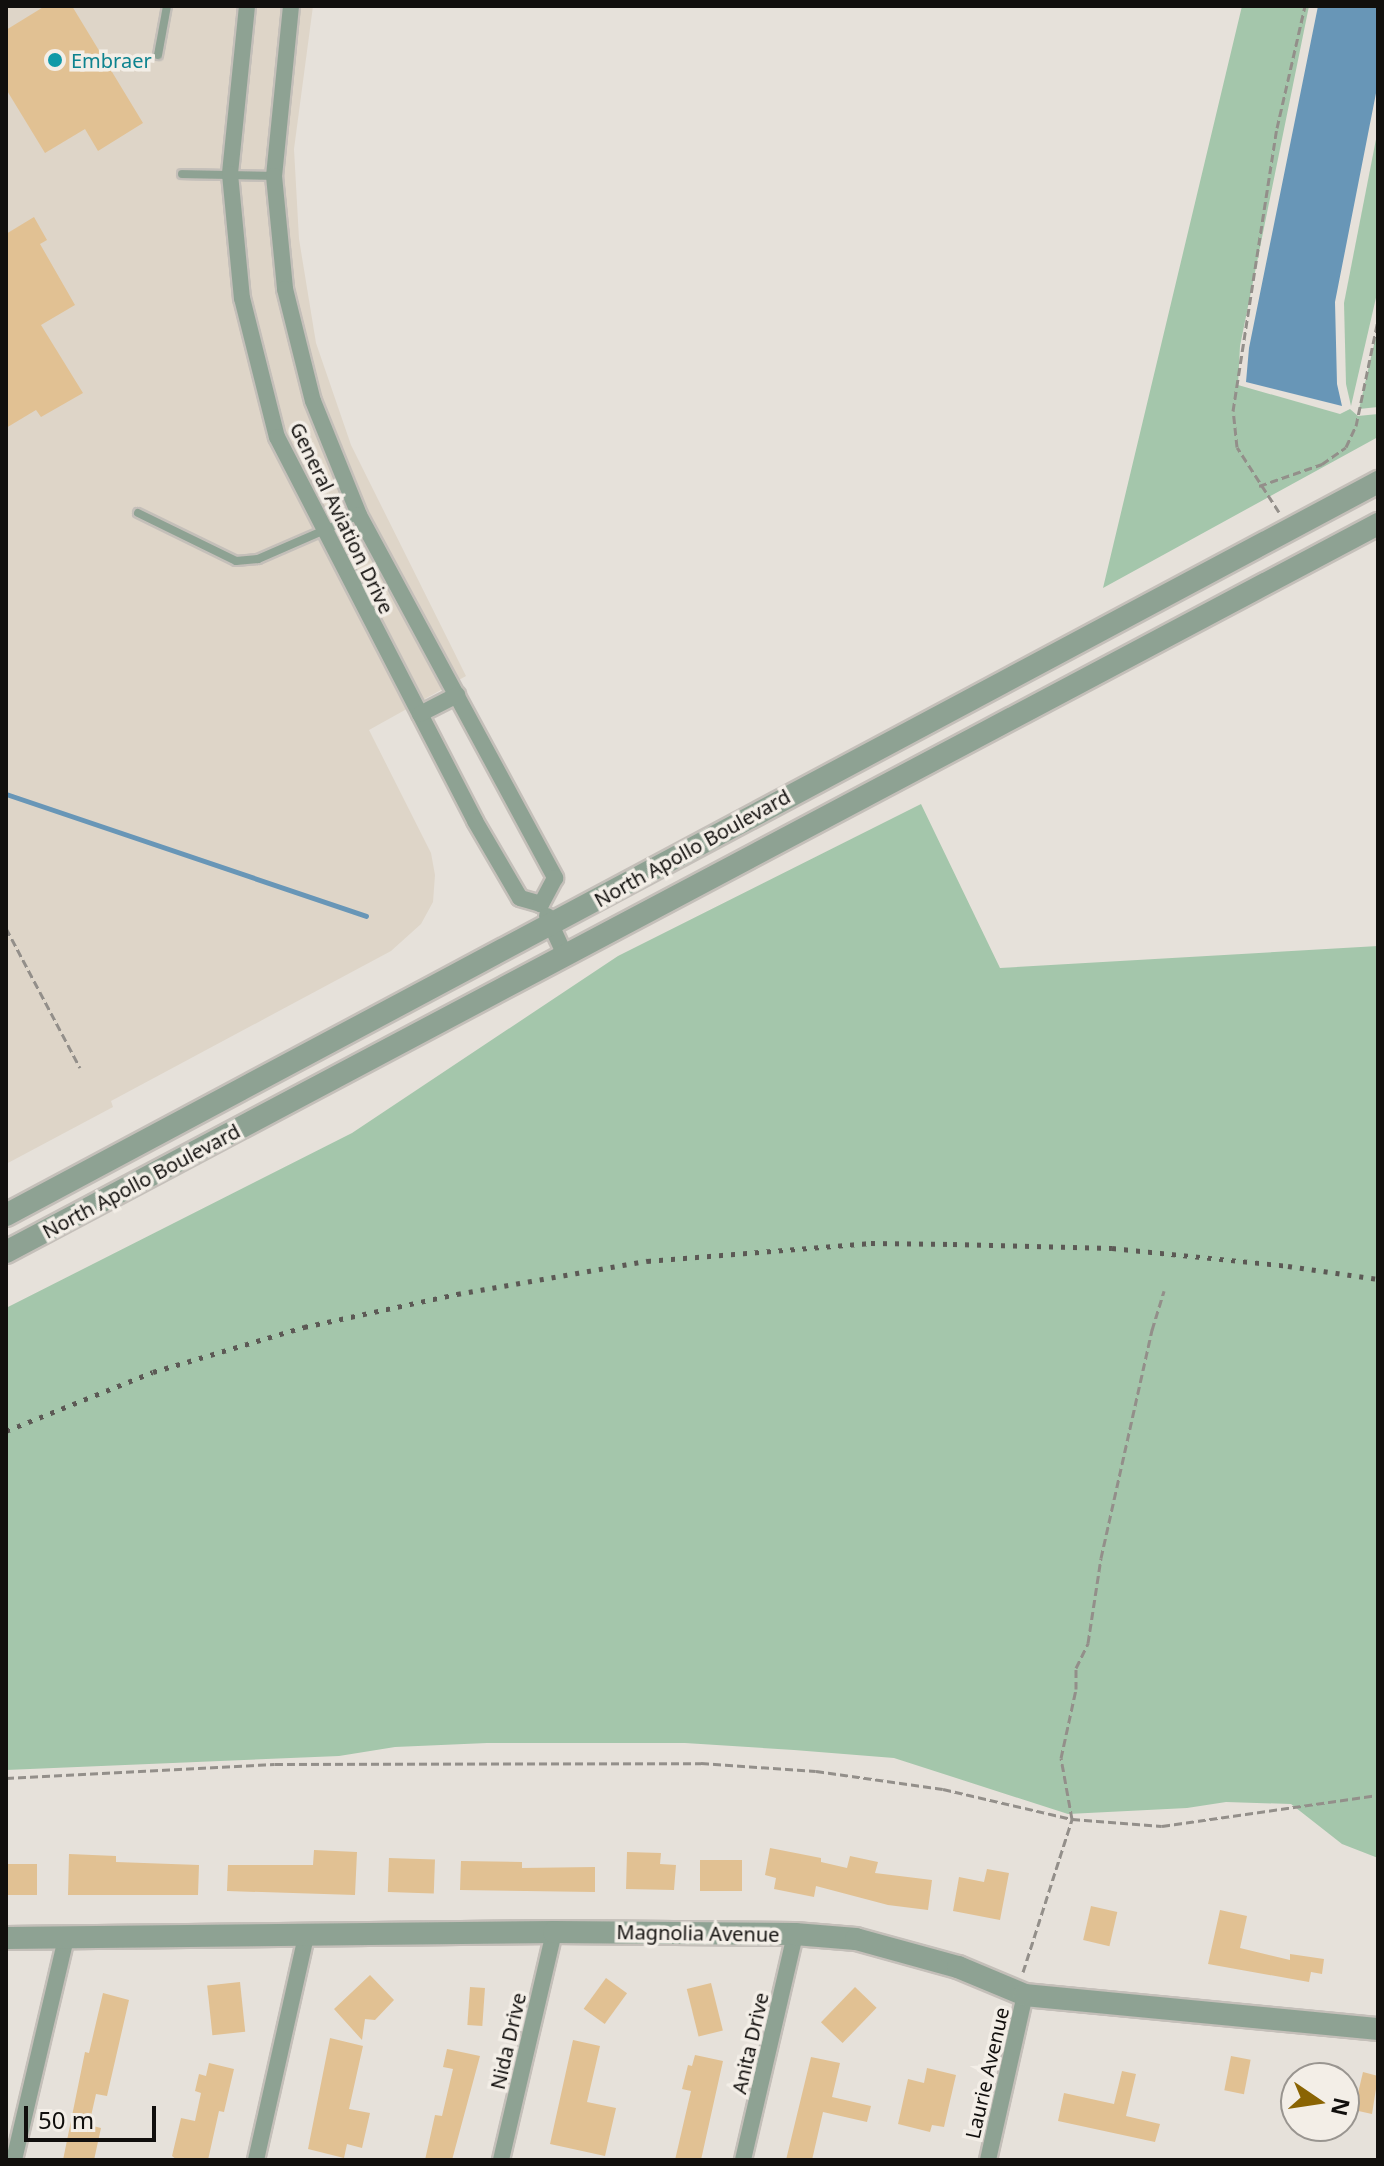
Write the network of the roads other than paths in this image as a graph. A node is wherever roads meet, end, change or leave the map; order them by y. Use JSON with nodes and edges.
{"nodes":[{"id":1,"x":167,"y":6,"type":"edge"},
{"id":2,"x":247,"y":6,"type":"edge"},
{"id":3,"x":291,"y":6,"type":"edge"},
{"id":4,"x":158,"y":55,"type":"dead end"},
{"id":5,"x":182,"y":174,"type":"dead end"},
{"id":6,"x":230,"y":174,"type":"junction"},
{"id":7,"x":274,"y":176,"type":"junction"},
{"id":8,"x":1378,"y":482,"type":"edge"},
{"id":9,"x":138,"y":513,"type":"dead end"},
{"id":10,"x":359,"y":515,"type":"junction"},
{"id":11,"x":1378,"y":524,"type":"edge"},
{"id":12,"x":323,"y":532,"type":"junction"},
{"id":13,"x":457,"y":695,"type":"junction"},
{"id":14,"x":420,"y":714,"type":"junction"},
{"id":15,"x":541,"y":904,"type":"junction"},
{"id":16,"x":551,"y":926,"type":"junction"},
{"id":17,"x":564,"y":953,"type":"junction"},
{"id":18,"x":6,"y":1215,"type":"edge"},
{"id":19,"x":6,"y":1252,"type":"edge"},
{"id":20,"x":554,"y":1932,"type":"junction"},
{"id":21,"x":795,"y":1934,"type":"junction"},
{"id":22,"x":306,"y":1937,"type":"junction"},
{"id":23,"x":6,"y":1938,"type":"edge"},
{"id":24,"x":66,"y":1938,"type":"junction"},
{"id":25,"x":1025,"y":1995,"type":"junction"},
{"id":26,"x":1378,"y":2029,"type":"edge"},
{"id":27,"x":14,"y":2160,"type":"edge"},
{"id":28,"x":256,"y":2160,"type":"edge"},
{"id":29,"x":501,"y":2160,"type":"edge"},
{"id":30,"x":743,"y":2160,"type":"edge"},
{"id":31,"x":988,"y":2160,"type":"edge"}],
"edges":[{"from":1,"to":4,"type":"lane"},
{"from":2,"to":6,"type":"street","name":"General Aviation Drive"},
{"from":3,"to":7,"type":"street","name":"General Aviation Drive"},
{"from":5,"to":6,"type":"lane"},
{"from":6,"to":7,"type":"lane"},
{"from":6,"to":12,"type":"street","name":"General Aviation Drive"},
{"from":7,"to":10,"type":"street","name":"General Aviation Drive"},
{"from":8,"to":16,"type":"street","name":"North Apollo Boulevard"},
{"from":9,"to":12,"type":"lane"},
{"from":10,"to":12,"type":"lane"},
{"from":10,"to":13,"type":"street","name":"General Aviation Drive"},
{"from":11,"to":17,"type":"street","name":"North Apollo Boulevard"},
{"from":12,"to":14,"type":"street","name":"General Aviation Drive"},
{"from":13,"to":14,"type":"street"},
{"from":13,"to":15,"type":"street","name":"General Aviation Drive"},
{"from":14,"to":15,"type":"street","name":"General Aviation Drive"},
{"from":15,"to":16,"type":"street","name":"General Aviation Drive"},
{"from":16,"to":17,"type":"street","name":"General Aviation Drive"},
{"from":16,"to":18,"type":"street","name":"North Apollo Boulevard"},
{"from":17,"to":19,"type":"street","name":"North Apollo Boulevard"},
{"from":20,"to":21,"type":"street","name":"Magnolia Avenue"},
{"from":20,"to":22,"type":"street","name":"Magnolia Avenue"},
{"from":20,"to":29,"type":"street","name":"Nida Drive"},
{"from":21,"to":25,"type":"street","name":"Magnolia Avenue"},
{"from":21,"to":30,"type":"street","name":"Anita Drive"},
{"from":22,"to":24,"type":"street","name":"Magnolia Avenue"},
{"from":22,"to":28,"type":"street"},
{"from":23,"to":24,"type":"street","name":"Magnolia Avenue"},
{"from":24,"to":27,"type":"street"},
{"from":25,"to":26,"type":"street","name":"Magnolia Avenue"},
{"from":25,"to":31,"type":"street","name":"Laurie Avenue"}]}
